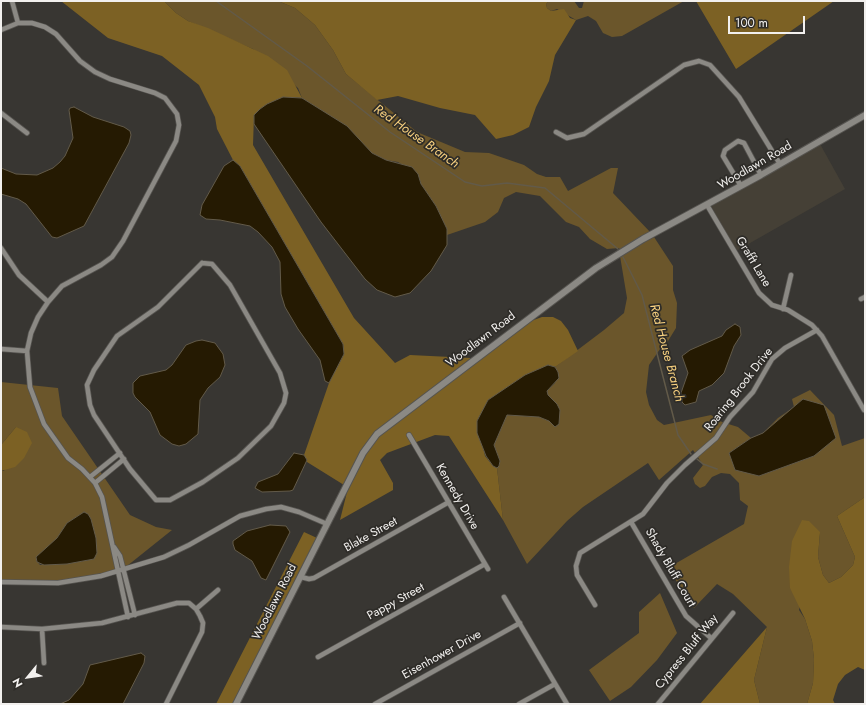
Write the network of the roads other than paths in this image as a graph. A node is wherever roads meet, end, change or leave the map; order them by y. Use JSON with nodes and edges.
{"nodes":[{"id":1,"x":12,"y":1,"type":"edge"},
{"id":2,"x":18,"y":23,"type":"junction"},
{"id":3,"x":1,"y":30,"type":"edge"},
{"id":4,"x":1,"y":113,"type":"edge"},
{"id":5,"x":865,"y":115,"type":"edge"},
{"id":6,"x":556,"y":132,"type":"dead end"},
{"id":7,"x":27,"y":133,"type":"dead end"},
{"id":8,"x":780,"y":164,"type":"junction"},
{"id":9,"x":761,"y":175,"type":"junction"},
{"id":10,"x":741,"y":186,"type":"junction"},
{"id":11,"x":707,"y":205,"type":"junction"},
{"id":12,"x":1,"y":248,"type":"edge"},
{"id":13,"x":791,"y":275,"type":"dead end"},
{"id":14,"x":48,"y":302,"type":"junction"},
{"id":15,"x":783,"y":308,"type":"junction"},
{"id":16,"x":816,"y":330,"type":"junction"},
{"id":17,"x":1,"y":348,"type":"edge"},
{"id":18,"x":27,"y":351,"type":"junction"},
{"id":19,"x":864,"y":410,"type":"dead end"},
{"id":20,"x":409,"y":435,"type":"dead end"},
{"id":21,"x":120,"y":453,"type":"junction"},
{"id":22,"x":124,"y":458,"type":"junction"},
{"id":23,"x":90,"y":476,"type":"junction"},
{"id":24,"x":95,"y":483,"type":"junction"},
{"id":25,"x":449,"y":502,"type":"junction"},
{"id":26,"x":631,"y":522,"type":"junction"},
{"id":27,"x":327,"y":524,"type":"junction"},
{"id":28,"x":114,"y":546,"type":"junction"},
{"id":29,"x":485,"y":564,"type":"junction"},
{"id":30,"x":123,"y":569,"type":"junction"},
{"id":31,"x":488,"y":569,"type":"dead end"},
{"id":32,"x":117,"y":571,"type":"junction"},
{"id":33,"x":301,"y":577,"type":"junction"},
{"id":34,"x":1,"y":582,"type":"edge"},
{"id":35,"x":218,"y":590,"type":"dead end"},
{"id":36,"x":504,"y":597,"type":"dead end"},
{"id":37,"x":595,"y":605,"type":"dead end"},
{"id":38,"x":196,"y":609,"type":"junction"},
{"id":39,"x":733,"y":613,"type":"dead end"},
{"id":40,"x":135,"y":615,"type":"junction"},
{"id":41,"x":128,"y":617,"type":"junction"},
{"id":42,"x":520,"y":623,"type":"junction"},
{"id":43,"x":1,"y":627,"type":"edge"},
{"id":44,"x":42,"y":629,"type":"junction"},
{"id":45,"x":711,"y":638,"type":"junction"},
{"id":46,"x":318,"y":657,"type":"dead end"},
{"id":47,"x":44,"y":663,"type":"dead end"},
{"id":48,"x":555,"y":684,"type":"junction"},
{"id":49,"x":166,"y":704,"type":"edge"},
{"id":50,"x":236,"y":704,"type":"edge"},
{"id":51,"x":374,"y":704,"type":"edge"},
{"id":52,"x":520,"y":704,"type":"edge"},
{"id":53,"x":567,"y":704,"type":"edge"},
{"id":54,"x":658,"y":704,"type":"edge"}],
"edges":[{"from":1,"to":2,"type":"street"},
{"from":2,"to":3,"type":"street"},
{"from":2,"to":14,"type":"street"},
{"from":4,"to":7,"type":"street"},
{"from":5,"to":8,"type":"street","name":"Woodlawn Road"},
{"from":6,"to":8,"type":"street"},
{"from":8,"to":9,"type":"street","name":"Woodlawn Road"},
{"from":9,"to":10,"type":"street","name":"Woodlawn Road"},
{"from":9,"to":10,"type":"street"},
{"from":10,"to":11,"type":"street","name":"Woodlawn Road"},
{"from":11,"to":15,"type":"street","name":"Grafft Lane"},
{"from":11,"to":27,"type":"street","name":"Woodlawn Road"},
{"from":12,"to":14,"type":"street"},
{"from":13,"to":15,"type":"street"},
{"from":14,"to":18,"type":"street"},
{"from":15,"to":16,"type":"street","name":"Grafft Lane"},
{"from":16,"to":19,"type":"street","name":"Grafft Lane"},
{"from":16,"to":26,"type":"street","name":"Roaring Brook Drive"},
{"from":17,"to":18,"type":"street"},
{"from":18,"to":23,"type":"street"},
{"from":20,"to":25,"type":"street","name":"Kennedy Drive"},
{"from":21,"to":22,"type":"street"},
{"from":21,"to":22,"type":"street"},
{"from":21,"to":23,"type":"street"},
{"from":22,"to":24,"type":"street"},
{"from":23,"to":24,"type":"street"},
{"from":24,"to":28,"type":"street"},
{"from":25,"to":29,"type":"street","name":"Kennedy Drive"},
{"from":25,"to":33,"type":"street","name":"Blake Street"},
{"from":26,"to":37,"type":"street","name":"Roaring Brook Drive"},
{"from":26,"to":45,"type":"street","name":"Shady Bluff Court"},
{"from":27,"to":30,"type":"street"},
{"from":27,"to":33,"type":"street","name":"Woodlawn Road"},
{"from":28,"to":30,"type":"street"},
{"from":28,"to":32,"type":"street"},
{"from":29,"to":31,"type":"street","name":"Kennedy Drive"},
{"from":29,"to":46,"type":"street","name":"Pappy Street"},
{"from":30,"to":32,"type":"street"},
{"from":30,"to":40,"type":"street"},
{"from":32,"to":34,"type":"street"},
{"from":32,"to":41,"type":"street"},
{"from":33,"to":50,"type":"street","name":"Woodlawn Road"},
{"from":35,"to":38,"type":"street"},
{"from":36,"to":42,"type":"street"},
{"from":38,"to":40,"type":"street"},
{"from":38,"to":49,"type":"street"},
{"from":39,"to":45,"type":"street","name":"Cypress Bluff Way"},
{"from":40,"to":41,"type":"street"},
{"from":41,"to":44,"type":"street"},
{"from":42,"to":48,"type":"street"},
{"from":42,"to":51,"type":"street","name":"Eisenhower Drive"},
{"from":43,"to":44,"type":"street"},
{"from":44,"to":47,"type":"street"},
{"from":45,"to":54,"type":"street","name":"Cypress Bluff Way"},
{"from":48,"to":52,"type":"street"},
{"from":48,"to":53,"type":"street"}]}
